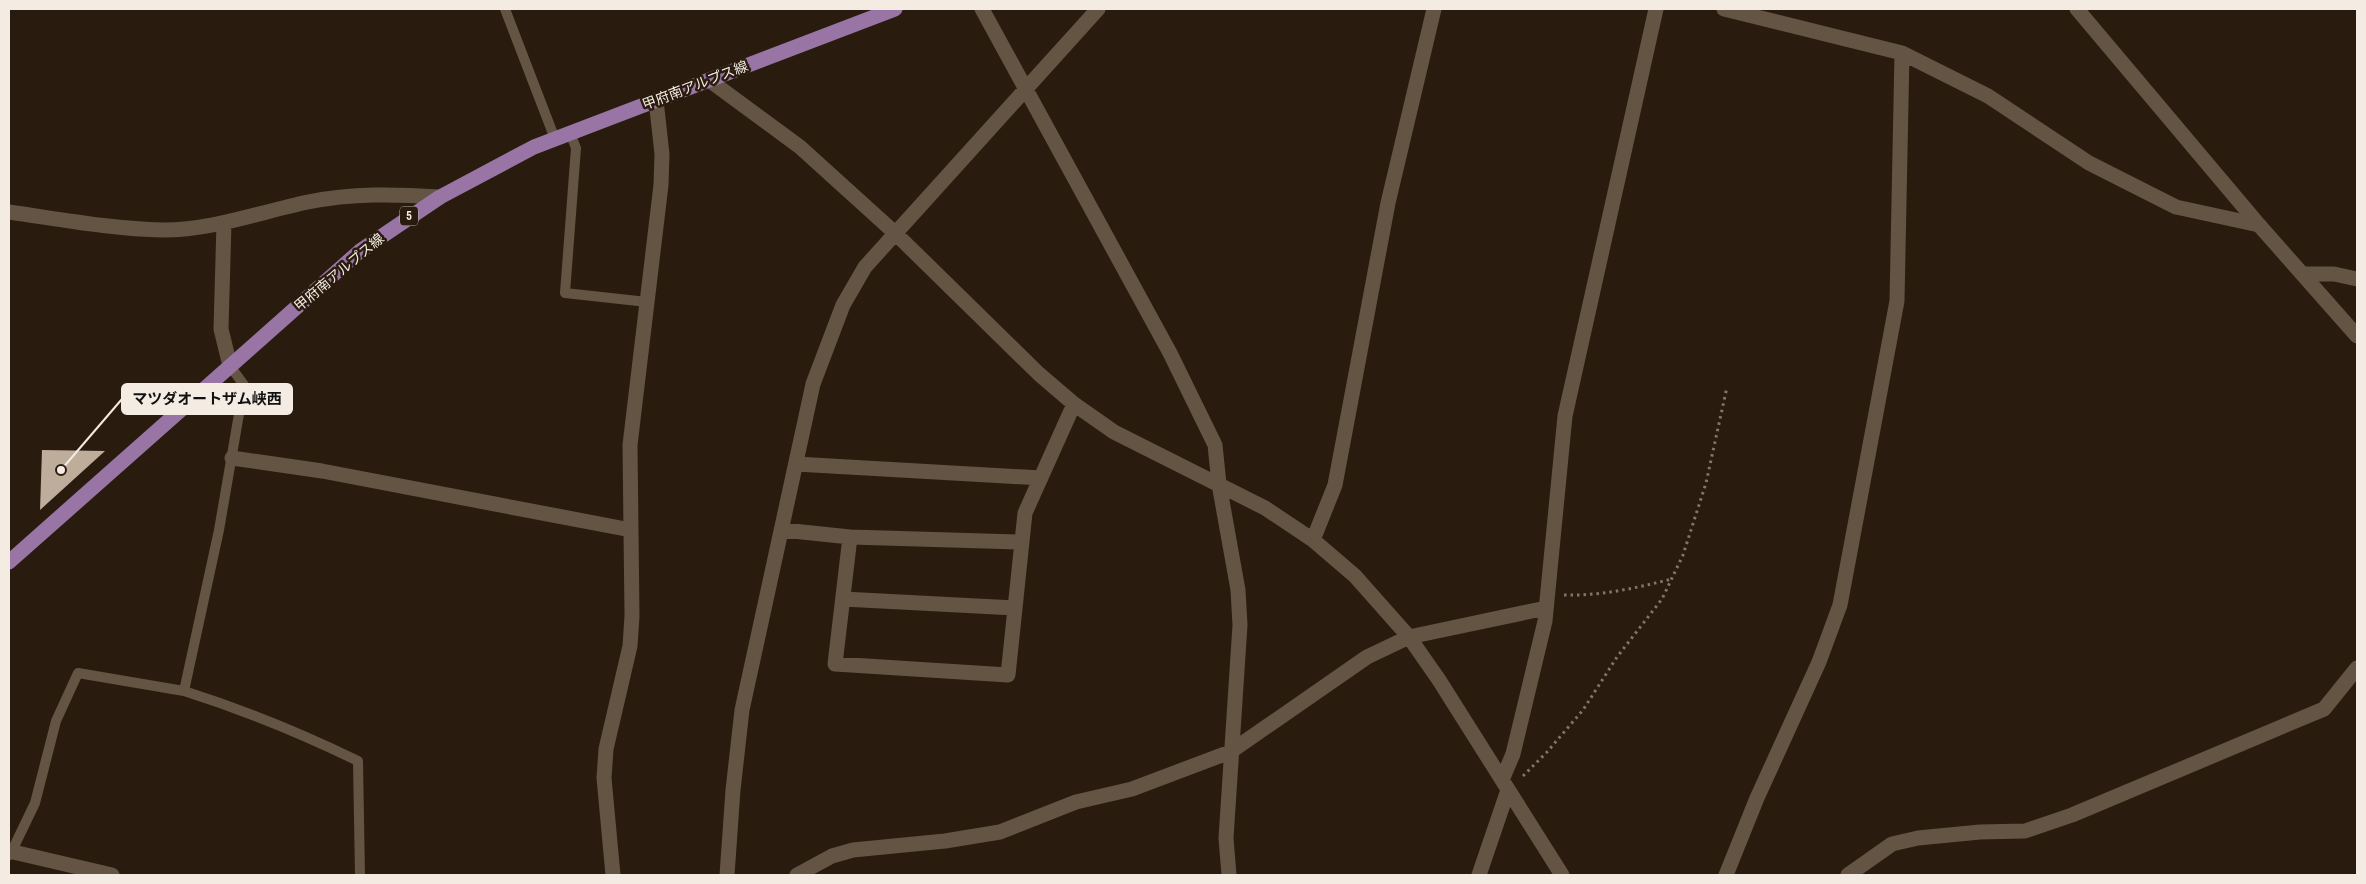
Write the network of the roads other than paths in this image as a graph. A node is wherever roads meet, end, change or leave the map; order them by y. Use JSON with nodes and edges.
{"nodes":[{"id":1,"x":505,"y":9,"type":"edge"},
{"id":2,"x":895,"y":9,"type":"edge"},
{"id":3,"x":982,"y":9,"type":"edge"},
{"id":4,"x":1098,"y":9,"type":"edge"},
{"id":5,"x":1434,"y":9,"type":"edge"},
{"id":6,"x":1656,"y":9,"type":"edge"},
{"id":7,"x":1724,"y":9,"type":"edge"},
{"id":8,"x":2077,"y":9,"type":"edge"},
{"id":9,"x":1902,"y":53,"type":"junction"},
{"id":10,"x":708,"y":80,"type":"junction"},
{"id":11,"x":1025,"y":88,"type":"junction"},
{"id":12,"x":656,"y":100,"type":"junction"},
{"id":13,"x":570,"y":133,"type":"junction"},
{"id":14,"x":555,"y":139,"type":"junction"},
{"id":15,"x":440,"y":197,"type":"junction"},
{"id":16,"x":9,"y":212,"type":"edge"},
{"id":17,"x":224,"y":223,"type":"junction"},
{"id":18,"x":2259,"y":225,"type":"junction"},
{"id":19,"x":895,"y":233,"type":"junction"},
{"id":20,"x":2304,"y":274,"type":"junction"},
{"id":21,"x":2357,"y":279,"type":"edge"},
{"id":22,"x":647,"y":302,"type":"junction"},
{"id":23,"x":2357,"y":336,"type":"edge"},
{"id":24,"x":230,"y":366,"type":"junction"},
{"id":25,"x":1074,"y":404,"type":"junction"},
{"id":26,"x":232,"y":458,"type":"junction"},
{"id":27,"x":796,"y":464,"type":"junction"},
{"id":28,"x":1041,"y":478,"type":"junction"},
{"id":29,"x":1219,"y":484,"type":"junction"},
{"id":30,"x":631,"y":530,"type":"junction"},
{"id":31,"x":783,"y":530,"type":"junction"},
{"id":32,"x":850,"y":537,"type":"junction"},
{"id":33,"x":1313,"y":540,"type":"junction"},
{"id":34,"x":1022,"y":542,"type":"junction"},
{"id":35,"x":9,"y":562,"type":"edge"},
{"id":36,"x":843,"y":599,"type":"junction"},
{"id":37,"x":1547,"y":601,"type":"junction"},
{"id":38,"x":1015,"y":608,"type":"junction"},
{"id":39,"x":1409,"y":637,"type":"junction"},
{"id":40,"x":2357,"y":668,"type":"edge"},
{"id":41,"x":184,"y":691,"type":"junction"},
{"id":42,"x":1230,"y":752,"type":"junction"},
{"id":43,"x":1505,"y":785,"type":"junction"},
{"id":44,"x":10,"y":854,"type":"edge"},
{"id":45,"x":112,"y":875,"type":"edge"},
{"id":46,"x":360,"y":875,"type":"edge"},
{"id":47,"x":613,"y":875,"type":"edge"},
{"id":48,"x":727,"y":875,"type":"edge"},
{"id":49,"x":797,"y":875,"type":"edge"},
{"id":50,"x":1229,"y":875,"type":"edge"},
{"id":51,"x":1479,"y":875,"type":"edge"},
{"id":52,"x":1562,"y":875,"type":"edge"},
{"id":53,"x":1726,"y":875,"type":"edge"},
{"id":54,"x":1848,"y":875,"type":"edge"}],
"edges":[{"from":1,"to":14,"type":"lane"},
{"from":2,"to":10,"type":"main road","name":"甲府南アルプス線","number":"5"},
{"from":3,"to":11,"type":"street"},
{"from":4,"to":11,"type":"street"},
{"from":5,"to":33,"type":"street"},
{"from":6,"to":37,"type":"street"},
{"from":7,"to":9,"type":"street"},
{"from":8,"to":18,"type":"street"},
{"from":9,"to":18,"type":"street"},
{"from":9,"to":53,"type":"street"},
{"from":10,"to":12,"type":"main road","name":"甲府南アルプス線","number":"5"},
{"from":10,"to":19,"type":"street"},
{"from":11,"to":19,"type":"street"},
{"from":11,"to":29,"type":"street"},
{"from":12,"to":13,"type":"main road","name":"甲府南アルプス線","number":"5"},
{"from":12,"to":22,"type":"street"},
{"from":13,"to":14,"type":"main road","name":"甲府南アルプス線","number":"5"},
{"from":13,"to":22,"type":"lane"},
{"from":14,"to":15,"type":"main road","name":"甲府南アルプス線","number":"5"},
{"from":15,"to":17,"type":"street"},
{"from":15,"to":24,"type":"main road","name":"甲府南アルプス線","number":"5"},
{"from":16,"to":17,"type":"street"},
{"from":17,"to":24,"type":"street"},
{"from":18,"to":20,"type":"street"},
{"from":19,"to":25,"type":"street"},
{"from":19,"to":27,"type":"street"},
{"from":20,"to":21,"type":"street"},
{"from":20,"to":23,"type":"street"},
{"from":22,"to":30,"type":"street"},
{"from":24,"to":26,"type":"lane"},
{"from":24,"to":35,"type":"main road","name":"甲府南アルプス線","number":"5"},
{"from":25,"to":28,"type":"street"},
{"from":25,"to":29,"type":"street"},
{"from":26,"to":30,"type":"street"},
{"from":26,"to":41,"type":"lane"},
{"from":27,"to":28,"type":"street"},
{"from":27,"to":31,"type":"street"},
{"from":28,"to":34,"type":"street"},
{"from":29,"to":33,"type":"street"},
{"from":29,"to":42,"type":"street"},
{"from":30,"to":47,"type":"street"},
{"from":31,"to":32,"type":"street"},
{"from":31,"to":48,"type":"street"},
{"from":32,"to":34,"type":"street"},
{"from":32,"to":36,"type":"street"},
{"from":33,"to":39,"type":"street"},
{"from":34,"to":38,"type":"street"},
{"from":36,"to":38,"type":"street"},
{"from":36,"to":38,"type":"street"},
{"from":37,"to":39,"type":"street"},
{"from":37,"to":43,"type":"street"},
{"from":39,"to":42,"type":"street"},
{"from":39,"to":43,"type":"street"},
{"from":40,"to":54,"type":"street"},
{"from":41,"to":44,"type":"lane"},
{"from":41,"to":46,"type":"lane"},
{"from":42,"to":49,"type":"street"},
{"from":42,"to":50,"type":"street"},
{"from":43,"to":51,"type":"street"},
{"from":43,"to":52,"type":"street"},
{"from":44,"to":45,"type":"street"}]}
